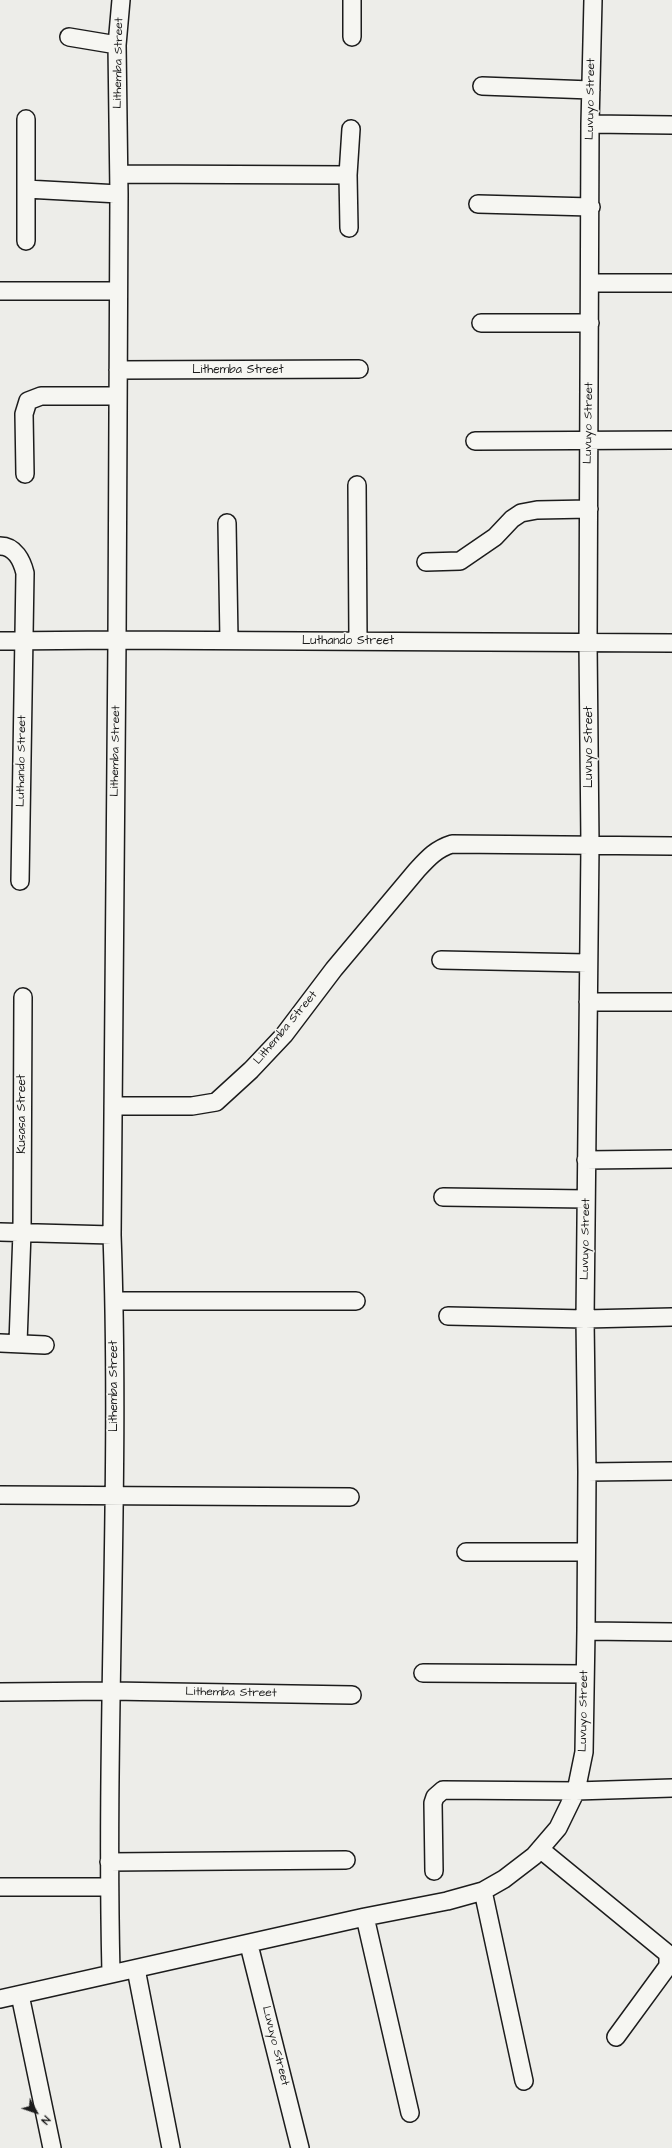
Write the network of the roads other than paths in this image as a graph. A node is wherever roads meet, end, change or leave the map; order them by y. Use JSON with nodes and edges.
{"nodes":[{"id":1,"x":121,"y":0,"type":"edge"},
{"id":2,"x":352,"y":0,"type":"edge"},
{"id":3,"x":593,"y":0,"type":"edge"},
{"id":4,"x":352,"y":37,"type":"dead end"},
{"id":5,"x":69,"y":38,"type":"dead end"},
{"id":6,"x":118,"y":45,"type":"junction"},
{"id":7,"x":482,"y":86,"type":"dead end"},
{"id":8,"x":591,"y":90,"type":"junction"},
{"id":9,"x":26,"y":119,"type":"dead end"},
{"id":10,"x":590,"y":124,"type":"junction"},
{"id":11,"x":672,"y":125,"type":"edge"},
{"id":12,"x":351,"y":129,"type":"dead end"},
{"id":13,"x":119,"y":174,"type":"junction"},
{"id":14,"x":348,"y":175,"type":"junction"},
{"id":15,"x":26,"y":189,"type":"junction"},
{"id":16,"x":119,"y":194,"type":"junction"},
{"id":17,"x":478,"y":204,"type":"dead end"},
{"id":18,"x":591,"y":207,"type":"junction"},
{"id":19,"x":349,"y":228,"type":"dead end"},
{"id":20,"x":26,"y":242,"type":"dead end"},
{"id":21,"x":591,"y":283,"type":"junction"},
{"id":22,"x":672,"y":283,"type":"edge"},
{"id":23,"x":0,"y":291,"type":"edge"},
{"id":24,"x":118,"y":291,"type":"junction"},
{"id":25,"x":481,"y":323,"type":"dead end"},
{"id":26,"x":590,"y":323,"type":"junction"},
{"id":27,"x":359,"y":369,"type":"dead end"},
{"id":28,"x":118,"y":370,"type":"junction"},
{"id":29,"x":118,"y":396,"type":"junction"},
{"id":30,"x":672,"y":440,"type":"edge"},
{"id":31,"x":475,"y":441,"type":"dead end"},
{"id":32,"x":589,"y":441,"type":"junction"},
{"id":33,"x":25,"y":474,"type":"dead end"},
{"id":34,"x":356,"y":485,"type":"dead end"},
{"id":35,"x":589,"y":509,"type":"junction"},
{"id":36,"x":227,"y":523,"type":"dead end"},
{"id":37,"x":0,"y":546,"type":"edge"},
{"id":38,"x":426,"y":562,"type":"dead end"},
{"id":39,"x":23,"y":640,"type":"junction"},
{"id":40,"x":117,"y":640,"type":"junction"},
{"id":41,"x":229,"y":640,"type":"junction"},
{"id":42,"x":0,"y":641,"type":"edge"},
{"id":43,"x":358,"y":641,"type":"junction"},
{"id":44,"x":588,"y":643,"type":"junction"},
{"id":45,"x":672,"y":644,"type":"edge"},
{"id":46,"x":590,"y":846,"type":"junction"},
{"id":47,"x":672,"y":846,"type":"edge"},
{"id":48,"x":20,"y":881,"type":"dead end"},
{"id":49,"x":442,"y":960,"type":"dead end"},
{"id":50,"x":587,"y":963,"type":"junction"},
{"id":51,"x":23,"y":997,"type":"dead end"},
{"id":52,"x":588,"y":1002,"type":"junction"},
{"id":53,"x":672,"y":1002,"type":"edge"},
{"id":54,"x":113,"y":1106,"type":"junction"},
{"id":55,"x":586,"y":1160,"type":"junction"},
{"id":56,"x":672,"y":1160,"type":"edge"},
{"id":57,"x":443,"y":1197,"type":"dead end"},
{"id":58,"x":586,"y":1199,"type":"junction"},
{"id":59,"x":0,"y":1232,"type":"edge"},
{"id":60,"x":22,"y":1232,"type":"junction"},
{"id":61,"x":112,"y":1235,"type":"junction"},
{"id":62,"x":115,"y":1301,"type":"junction"},
{"id":63,"x":356,"y":1301,"type":"dead end"},
{"id":64,"x":448,"y":1316,"type":"dead end"},
{"id":65,"x":672,"y":1317,"type":"edge"},
{"id":66,"x":585,"y":1319,"type":"junction"},
{"id":67,"x":0,"y":1343,"type":"edge"},
{"id":68,"x":18,"y":1343,"type":"junction"},
{"id":69,"x":46,"y":1345,"type":"dead end"},
{"id":70,"x":672,"y":1471,"type":"edge"},
{"id":71,"x":587,"y":1472,"type":"junction"},
{"id":72,"x":0,"y":1495,"type":"edge"},
{"id":73,"x":114,"y":1495,"type":"junction"},
{"id":74,"x":350,"y":1497,"type":"dead end"},
{"id":75,"x":466,"y":1552,"type":"dead end"},
{"id":76,"x":586,"y":1552,"type":"junction"},
{"id":77,"x":586,"y":1631,"type":"junction"},
{"id":78,"x":672,"y":1632,"type":"edge"},
{"id":79,"x":424,"y":1673,"type":"dead end"},
{"id":80,"x":585,"y":1674,"type":"junction"},
{"id":81,"x":111,"y":1691,"type":"junction"},
{"id":82,"x":0,"y":1692,"type":"edge"},
{"id":83,"x":352,"y":1695,"type":"dead end"},
{"id":84,"x":672,"y":1788,"type":"edge"},
{"id":85,"x":576,"y":1791,"type":"junction"},
{"id":86,"x":540,"y":1849,"type":"junction"},
{"id":87,"x":346,"y":1860,"type":"dead end"},
{"id":88,"x":110,"y":1862,"type":"junction"},
{"id":89,"x":434,"y":1871,"type":"dead end"},
{"id":90,"x":0,"y":1887,"type":"edge"},
{"id":91,"x":109,"y":1887,"type":"junction"},
{"id":92,"x":483,"y":1891,"type":"junction"},
{"id":93,"x":365,"y":1917,"type":"junction"},
{"id":94,"x":250,"y":1945,"type":"junction"},
{"id":95,"x":136,"y":1969,"type":"junction"},
{"id":96,"x":111,"y":1973,"type":"junction"},
{"id":97,"x":20,"y":1995,"type":"junction"},
{"id":98,"x":0,"y":1999,"type":"edge"},
{"id":99,"x":616,"y":2037,"type":"dead end"},
{"id":100,"x":524,"y":2081,"type":"dead end"},
{"id":101,"x":410,"y":2113,"type":"dead end"},
{"id":102,"x":52,"y":2148,"type":"edge"},
{"id":103,"x":171,"y":2148,"type":"edge"},
{"id":104,"x":300,"y":2148,"type":"edge"}],
"edges":[{"from":1,"to":6,"type":"street","name":"Lithemba Street"},
{"from":2,"to":4,"type":"street"},
{"from":3,"to":8,"type":"street","name":"Luvuyo Street"},
{"from":5,"to":6,"type":"street"},
{"from":6,"to":13,"type":"street","name":"Lithemba Street"},
{"from":7,"to":8,"type":"street"},
{"from":8,"to":10,"type":"street","name":"Luvuyo Street"},
{"from":9,"to":15,"type":"street"},
{"from":10,"to":11,"type":"street"},
{"from":10,"to":18,"type":"street","name":"Luvuyo Street"},
{"from":12,"to":14,"type":"street"},
{"from":13,"to":14,"type":"street"},
{"from":13,"to":16,"type":"street","name":"Lithemba Street"},
{"from":14,"to":19,"type":"street"},
{"from":15,"to":16,"type":"street"},
{"from":15,"to":20,"type":"street"},
{"from":16,"to":24,"type":"street","name":"Lithemba Street"},
{"from":17,"to":18,"type":"street"},
{"from":18,"to":21,"type":"street","name":"Luvuyo Street"},
{"from":21,"to":22,"type":"street"},
{"from":21,"to":26,"type":"street","name":"Luvuyo Street"},
{"from":23,"to":24,"type":"street"},
{"from":24,"to":28,"type":"street","name":"Lithemba Street"},
{"from":25,"to":26,"type":"street"},
{"from":26,"to":32,"type":"street","name":"Luvuyo Street"},
{"from":27,"to":28,"type":"street","name":"Lithemba Street"},
{"from":28,"to":29,"type":"street","name":"Lithemba Street"},
{"from":29,"to":33,"type":"street"},
{"from":29,"to":40,"type":"street","name":"Lithemba Street"},
{"from":30,"to":32,"type":"street"},
{"from":31,"to":32,"type":"street"},
{"from":32,"to":35,"type":"street","name":"Luvuyo Street"},
{"from":34,"to":43,"type":"street"},
{"from":35,"to":38,"type":"street"},
{"from":35,"to":44,"type":"street","name":"Luvuyo Street"},
{"from":36,"to":41,"type":"street"},
{"from":37,"to":39,"type":"street","name":"Luthando Street"},
{"from":39,"to":40,"type":"street","name":"Luthando Street"},
{"from":39,"to":42,"type":"street","name":"Luthando Street"},
{"from":39,"to":48,"type":"street","name":"Luthando Street"},
{"from":40,"to":41,"type":"street","name":"Luthando Street"},
{"from":40,"to":54,"type":"street","name":"Lithemba Street"},
{"from":41,"to":43,"type":"street","name":"Luthando Street"},
{"from":43,"to":44,"type":"street","name":"Luthando Street"},
{"from":44,"to":45,"type":"street","name":"Luthando Street"},
{"from":44,"to":46,"type":"street","name":"Luvuyo Street"},
{"from":46,"to":47,"type":"street"},
{"from":46,"to":50,"type":"street","name":"Luvuyo Street"},
{"from":46,"to":54,"type":"street","name":"Lithemba Street"},
{"from":49,"to":50,"type":"street"},
{"from":50,"to":52,"type":"street","name":"Luvuyo Street"},
{"from":51,"to":60,"type":"street","name":"Kusasa Street"},
{"from":52,"to":53,"type":"street"},
{"from":52,"to":55,"type":"street","name":"Luvuyo Street"},
{"from":54,"to":61,"type":"street","name":"Lithemba Street"},
{"from":55,"to":56,"type":"street"},
{"from":55,"to":58,"type":"street","name":"Luvuyo Street"},
{"from":57,"to":58,"type":"street"},
{"from":58,"to":66,"type":"street","name":"Luvuyo Street"},
{"from":59,"to":60,"type":"street"},
{"from":60,"to":61,"type":"street"},
{"from":60,"to":68,"type":"street","name":"Kusasa Street"},
{"from":61,"to":62,"type":"street","name":"Lithemba Street"},
{"from":62,"to":63,"type":"street"},
{"from":62,"to":73,"type":"street","name":"Lithemba Street"},
{"from":64,"to":66,"type":"street"},
{"from":65,"to":66,"type":"street"},
{"from":66,"to":71,"type":"street","name":"Luvuyo Street"},
{"from":67,"to":68,"type":"street"},
{"from":68,"to":69,"type":"street"},
{"from":70,"to":71,"type":"street"},
{"from":71,"to":76,"type":"street","name":"Luvuyo Street"},
{"from":72,"to":73,"type":"street"},
{"from":73,"to":74,"type":"street"},
{"from":73,"to":81,"type":"street","name":"Lithemba Street"},
{"from":75,"to":76,"type":"street"},
{"from":76,"to":77,"type":"street","name":"Luvuyo Street"},
{"from":77,"to":78,"type":"street"},
{"from":77,"to":80,"type":"street","name":"Luvuyo Street"},
{"from":79,"to":80,"type":"street"},
{"from":80,"to":85,"type":"street","name":"Luvuyo Street"},
{"from":81,"to":82,"type":"street","name":"Lithemba Street"},
{"from":81,"to":83,"type":"street","name":"Lithemba Street"},
{"from":81,"to":88,"type":"street","name":"Lithemba Street"},
{"from":84,"to":85,"type":"street"},
{"from":85,"to":86,"type":"street","name":"Luvuyo Street"},
{"from":85,"to":89,"type":"street"},
{"from":86,"to":92,"type":"street","name":"Luvuyo Street"},
{"from":86,"to":99,"type":"street"},
{"from":87,"to":88,"type":"street"},
{"from":88,"to":91,"type":"street","name":"Lithemba Street"},
{"from":90,"to":91,"type":"street"},
{"from":91,"to":96,"type":"street","name":"Lithemba Street"},
{"from":92,"to":93,"type":"street","name":"Luvuyo Street"},
{"from":92,"to":100,"type":"street"},
{"from":93,"to":94,"type":"street","name":"Luvuyo Street"},
{"from":93,"to":101,"type":"street"},
{"from":94,"to":95,"type":"street","name":"Luvuyo Street"},
{"from":94,"to":104,"type":"street","name":"Luvuyo Street"},
{"from":95,"to":96,"type":"street","name":"Luvuyo Street"},
{"from":95,"to":103,"type":"street"},
{"from":96,"to":97,"type":"street","name":"Luvuyo Street"},
{"from":97,"to":98,"type":"street","name":"Luvuyo Street"},
{"from":97,"to":102,"type":"street"}]}
